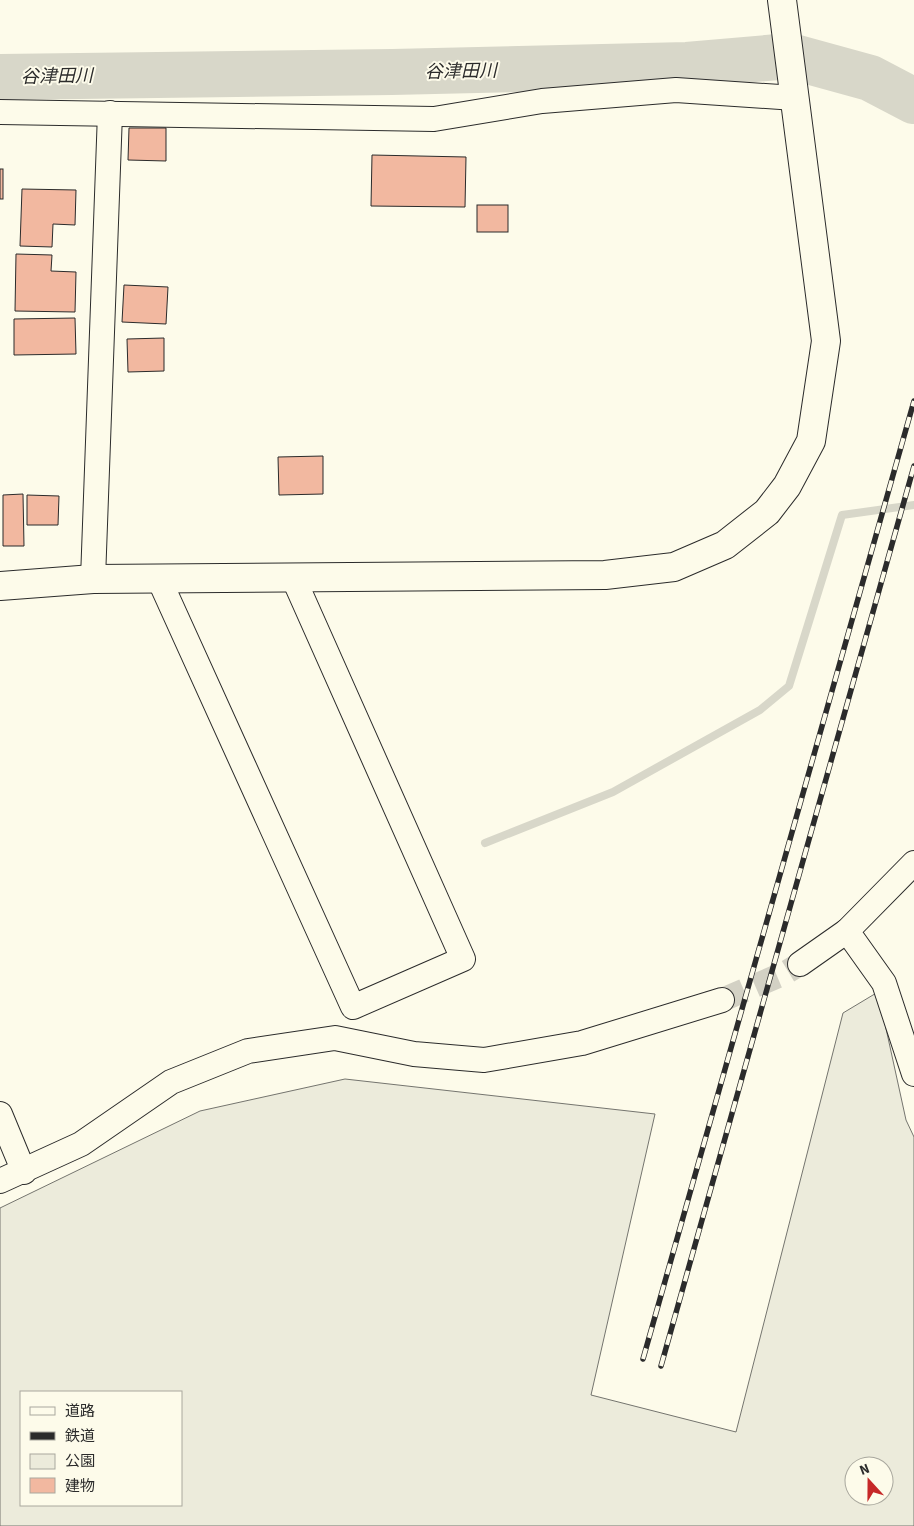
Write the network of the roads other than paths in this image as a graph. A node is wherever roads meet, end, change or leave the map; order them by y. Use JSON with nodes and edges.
{"nodes":[{"id":1,"x":782,"y":0,"type":"edge"},
{"id":2,"x":794,"y":88,"type":"junction"},
{"id":3,"x":0,"y":112,"type":"edge"},
{"id":4,"x":110,"y":113,"type":"junction"},
{"id":5,"x":159,"y":578,"type":"junction"},
{"id":6,"x":293,"y":578,"type":"junction"},
{"id":7,"x":93,"y":579,"type":"junction"},
{"id":8,"x":0,"y":586,"type":"edge"},
{"id":9,"x":914,"y":864,"type":"edge"},
{"id":10,"x":847,"y":931,"type":"junction"},
{"id":11,"x":800,"y":964,"type":"tunnel mouth"},
{"id":12,"x":722,"y":1000,"type":"tunnel mouth"},
{"id":13,"x":914,"y":1074,"type":"edge"},
{"id":14,"x":0,"y":1114,"type":"edge"},
{"id":15,"x":24,"y":1172,"type":"junction"},
{"id":16,"x":0,"y":1181,"type":"edge"}],
"edges":[{"from":1,"to":2,"type":"street"},
{"from":2,"to":4,"type":"street"},
{"from":2,"to":6,"type":"street"},
{"from":3,"to":4,"type":"street"},
{"from":4,"to":7,"type":"street"},
{"from":5,"to":6,"type":"street"},
{"from":5,"to":6,"type":"street"},
{"from":5,"to":7,"type":"street"},
{"from":7,"to":8,"type":"street"},
{"from":9,"to":10,"type":"street"},
{"from":10,"to":11,"type":"street"},
{"from":10,"to":13,"type":"street"},
{"from":12,"to":15,"type":"street"},
{"from":14,"to":15,"type":"street"},
{"from":15,"to":16,"type":"street"}]}
